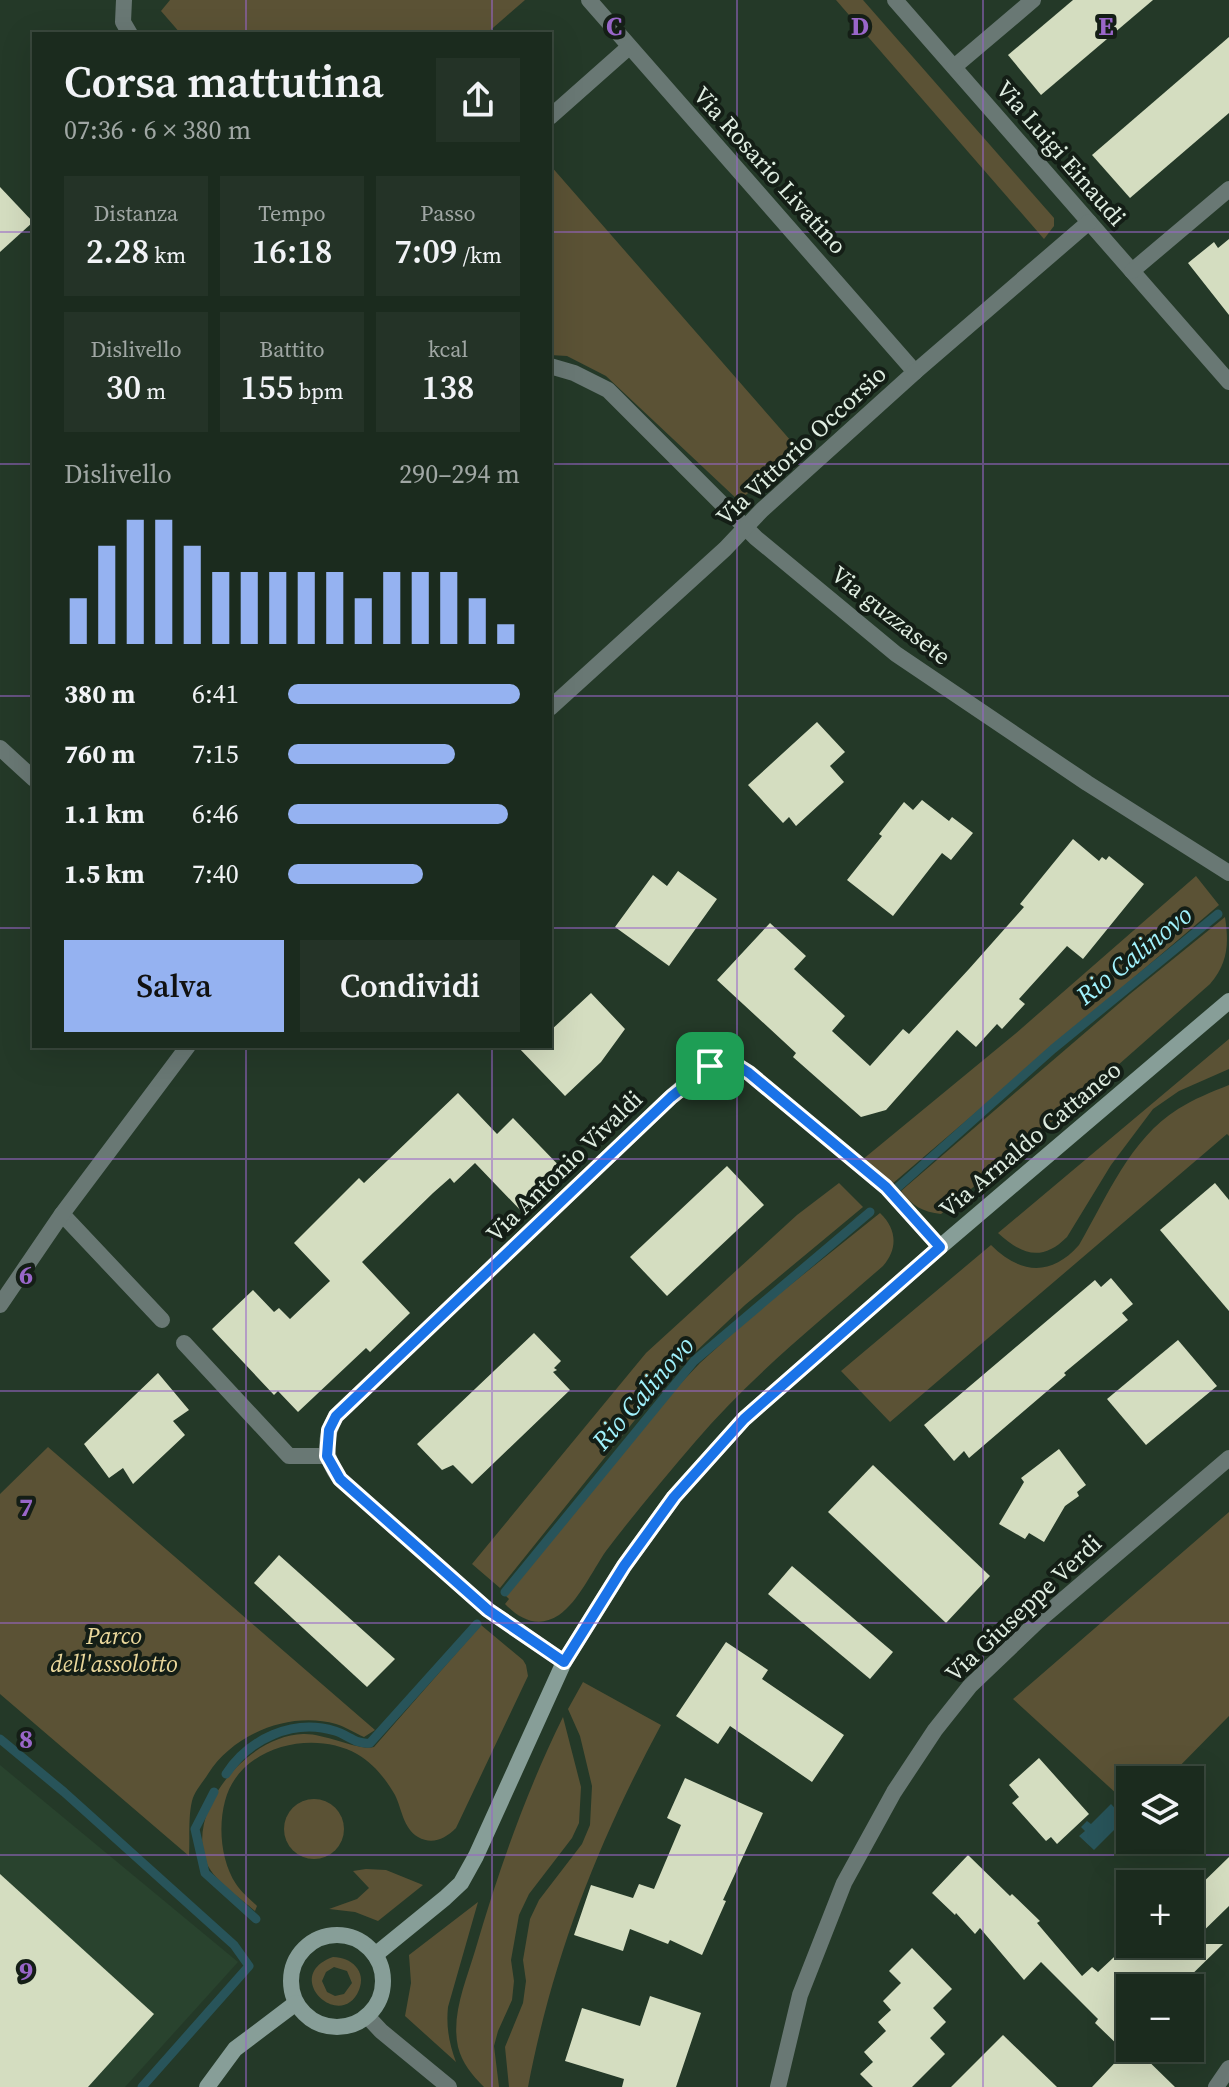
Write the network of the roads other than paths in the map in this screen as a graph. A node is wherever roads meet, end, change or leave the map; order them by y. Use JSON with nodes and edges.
{"nodes":[{"id":1,"x":124,"y":0,"type":"edge"},
{"id":2,"x":589,"y":0,"type":"edge"},
{"id":3,"x":895,"y":0,"type":"edge"},
{"id":4,"x":1033,"y":0,"type":"edge"},
{"id":5,"x":129,"y":32,"type":"edge"},
{"id":6,"x":629,"y":47,"type":"junction"},
{"id":7,"x":954,"y":67,"type":"junction"},
{"id":8,"x":552,"y":115,"type":"edge"},
{"id":9,"x":1229,"y":189,"type":"edge"},
{"id":10,"x":1089,"y":222,"type":"junction"},
{"id":11,"x":1132,"y":271,"type":"junction"},
{"id":12,"x":552,"y":367,"type":"edge"},
{"id":13,"x":915,"y":372,"type":"junction"},
{"id":14,"x":1229,"y":382,"type":"edge"},
{"id":15,"x":745,"y":527,"type":"junction"},
{"id":16,"x":552,"y":706,"type":"edge"},
{"id":17,"x":0,"y":748,"type":"edge"},
{"id":18,"x":32,"y":777,"type":"edge"},
{"id":19,"x":1229,"y":873,"type":"edge"},
{"id":20,"x":1229,"y":1001,"type":"edge"},
{"id":21,"x":186,"y":1048,"type":"edge"},
{"id":22,"x":62,"y":1214,"type":"junction"},
{"id":23,"x":940,"y":1247,"type":"junction"},
{"id":24,"x":0,"y":1305,"type":"edge"},
{"id":25,"x":162,"y":1320,"type":"dead end"},
{"id":26,"x":184,"y":1343,"type":"dead end"},
{"id":27,"x":327,"y":1456,"type":"junction"},
{"id":28,"x":1229,"y":1458,"type":"edge"},
{"id":29,"x":564,"y":1662,"type":"junction"},
{"id":30,"x":375,"y":1955,"type":"junction"},
{"id":31,"x":296,"y":2003,"type":"junction"},
{"id":32,"x":367,"y":2016,"type":"junction"},
{"id":33,"x":1229,"y":2068,"type":"edge"},
{"id":34,"x":207,"y":2087,"type":"edge"},
{"id":35,"x":449,"y":2087,"type":"edge"},
{"id":36,"x":778,"y":2087,"type":"edge"},
{"id":37,"x":1216,"y":2087,"type":"edge"}],
"edges":[{"from":1,"to":5,"type":"street"},
{"from":2,"to":6,"type":"street","name":"Via Rosario Livatino"},
{"from":3,"to":7,"type":"street","name":"Via Luigi Einaudi"},
{"from":4,"to":7,"type":"street"},
{"from":6,"to":8,"type":"street"},
{"from":6,"to":13,"type":"street","name":"Via Rosario Livatino"},
{"from":7,"to":10,"type":"street","name":"Via Luigi Einaudi"},
{"from":9,"to":11,"type":"street"},
{"from":10,"to":11,"type":"street","name":"Via Luigi Einaudi"},
{"from":10,"to":13,"type":"street","name":"Via Vittorio Occorsio"},
{"from":11,"to":14,"type":"street","name":"Via Luigi Einaudi"},
{"from":12,"to":15,"type":"street","name":"Via guzzasete"},
{"from":13,"to":15,"type":"street","name":"Via Vittorio Occorsio"},
{"from":15,"to":16,"type":"street","name":"Via Vittorio Occorsio"},
{"from":15,"to":19,"type":"street","name":"Via guzzasete"},
{"from":17,"to":18,"type":"street"},
{"from":20,"to":23,"type":"street","name":"Via Arnaldo Cattaneo"},
{"from":21,"to":22,"type":"street"},
{"from":22,"to":24,"type":"street"},
{"from":22,"to":25,"type":"street"},
{"from":23,"to":27,"type":"street","name":"Via Antonio Vivaldi"},
{"from":23,"to":29,"type":"street","name":"Via Arnaldo Cattaneo"},
{"from":26,"to":27,"type":"street"},
{"from":27,"to":29,"type":"street"},
{"from":28,"to":36,"type":"street","name":"Via Giuseppe Verdi"},
{"from":29,"to":30,"type":"street","name":"Via Arnaldo Cattaneo"},
{"from":30,"to":31,"type":"street"},
{"from":30,"to":32,"type":"street"},
{"from":31,"to":32,"type":"street"},
{"from":31,"to":34,"type":"street"},
{"from":32,"to":35,"type":"street"},
{"from":33,"to":37,"type":"street"}]}
